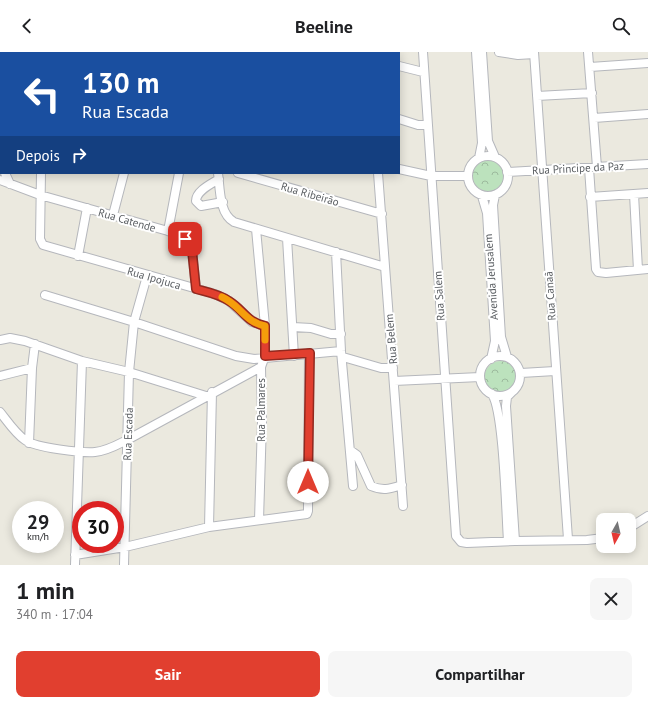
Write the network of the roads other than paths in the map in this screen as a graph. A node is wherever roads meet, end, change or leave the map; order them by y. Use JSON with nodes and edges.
{"nodes":[{"id":1,"x":423,"y":52,"type":"edge"},
{"id":2,"x":476,"y":52,"type":"edge"},
{"id":3,"x":482,"y":52,"type":"edge"},
{"id":4,"x":499,"y":52,"type":"edge"},
{"id":5,"x":588,"y":52,"type":"edge"},
{"id":6,"x":534,"y":53,"type":"edge"},
{"id":7,"x":648,"y":63,"type":"edge"},
{"id":8,"x":400,"y":66,"type":"edge"},
{"id":9,"x":590,"y":67,"type":"junction"},
{"id":10,"x":423,"y":72,"type":"junction"},
{"id":11,"x":592,"y":93,"type":"junction"},
{"id":12,"x":537,"y":96,"type":"junction"},
{"id":13,"x":482,"y":110,"type":"junction"},
{"id":14,"x":648,"y":114,"type":"edge"},
{"id":15,"x":594,"y":118,"type":"junction"},
{"id":16,"x":400,"y":119,"type":"edge"},
{"id":17,"x":427,"y":125,"type":"junction"},
{"id":18,"x":495,"y":157,"type":"junction"},
{"id":19,"x":479,"y":158,"type":"junction"},
{"id":20,"x":648,"y":164,"type":"edge"},
{"id":21,"x":593,"y":167,"type":"junction"},
{"id":22,"x":400,"y":168,"type":"edge"},
{"id":23,"x":541,"y":170,"type":"junction"},
{"id":24,"x":507,"y":172,"type":"junction"},
{"id":25,"x":5,"y":174,"type":"edge"},
{"id":26,"x":42,"y":174,"type":"edge"},
{"id":27,"x":124,"y":174,"type":"edge"},
{"id":28,"x":179,"y":174,"type":"edge"},
{"id":29,"x":242,"y":174,"type":"edge"},
{"id":30,"x":378,"y":174,"type":"edge"},
{"id":31,"x":218,"y":176,"type":"edge"},
{"id":32,"x":431,"y":176,"type":"junction"},
{"id":33,"x":468,"y":176,"type":"junction"},
{"id":34,"x":0,"y":180,"type":"edge"},
{"id":35,"x":0,"y":183,"type":"edge"},
{"id":36,"x":10,"y":184,"type":"junction"},
{"id":37,"x":648,"y":193,"type":"edge"},
{"id":38,"x":634,"y":194,"type":"junction"},
{"id":39,"x":40,"y":195,"type":"junction"},
{"id":40,"x":495,"y":195,"type":"junction"},
{"id":41,"x":482,"y":196,"type":"junction"},
{"id":42,"x":590,"y":197,"type":"junction"},
{"id":43,"x":223,"y":202,"type":"junction"},
{"id":44,"x":87,"y":208,"type":"junction"},
{"id":45,"x":382,"y":214,"type":"junction"},
{"id":46,"x":113,"y":215,"type":"junction"},
{"id":47,"x":256,"y":229,"type":"junction"},
{"id":48,"x":168,"y":231,"type":"junction"},
{"id":49,"x":287,"y":238,"type":"junction"},
{"id":50,"x":492,"y":244,"type":"junction"},
{"id":51,"x":336,"y":252,"type":"junction"},
{"id":52,"x":78,"y":256,"type":"junction"},
{"id":53,"x":385,"y":267,"type":"junction"},
{"id":54,"x":648,"y":269,"type":"edge"},
{"id":55,"x":638,"y":270,"type":"junction"},
{"id":56,"x":146,"y":276,"type":"junction"},
{"id":57,"x":196,"y":289,"type":"junction"},
{"id":58,"x":45,"y":295,"type":"dead end"},
{"id":59,"x":496,"y":308,"type":"junction"},
{"id":60,"x":134,"y":322,"type":"junction"},
{"id":61,"x":265,"y":326,"type":"junction"},
{"id":62,"x":293,"y":327,"type":"junction"},
{"id":63,"x":340,"y":334,"type":"junction"},
{"id":64,"x":0,"y":340,"type":"edge"},
{"id":65,"x":35,"y":344,"type":"junction"},
{"id":66,"x":310,"y":353,"type":"junction"},
{"id":67,"x":342,"y":354,"type":"junction"},
{"id":68,"x":265,"y":356,"type":"junction"},
{"id":69,"x":294,"y":356,"type":"junction"},
{"id":70,"x":507,"y":357,"type":"junction"},
{"id":71,"x":491,"y":359,"type":"junction"},
{"id":72,"x":82,"y":361,"type":"junction"},
{"id":73,"x":261,"y":366,"type":"junction"},
{"id":74,"x":32,"y":368,"type":"junction"},
{"id":75,"x":393,"y":368,"type":"junction"},
{"id":76,"x":129,"y":372,"type":"junction"},
{"id":77,"x":555,"y":372,"type":"junction"},
{"id":78,"x":521,"y":373,"type":"junction"},
{"id":79,"x":0,"y":376,"type":"edge"},
{"id":80,"x":480,"y":377,"type":"junction"},
{"id":81,"x":444,"y":378,"type":"junction"},
{"id":82,"x":394,"y":381,"type":"junction"},
{"id":83,"x":512,"y":392,"type":"junction"},
{"id":84,"x":209,"y":394,"type":"junction"},
{"id":85,"x":492,"y":394,"type":"junction"},
{"id":86,"x":0,"y":412,"type":"edge"},
{"id":87,"x":128,"y":440,"type":"junction"},
{"id":88,"x":29,"y":443,"type":"junction"},
{"id":89,"x":350,"y":450,"type":"junction"},
{"id":90,"x":79,"y":451,"type":"junction"},
{"id":91,"x":402,"y":485,"type":"junction"},
{"id":92,"x":353,"y":486,"type":"dead end"},
{"id":93,"x":403,"y":506,"type":"dead end"},
{"id":94,"x":648,"y":516,"type":"edge"},
{"id":95,"x":259,"y":520,"type":"junction"},
{"id":96,"x":636,"y":524,"type":"edge"},
{"id":97,"x":209,"y":528,"type":"junction"},
{"id":98,"x":568,"y":539,"type":"junction"},
{"id":99,"x":596,"y":539,"type":"edge"},
{"id":100,"x":512,"y":541,"type":"junction"},
{"id":101,"x":124,"y":547,"type":"joint"},
{"id":102,"x":87,"y":553,"type":"edge"},
{"id":103,"x":124,"y":553,"type":"edge"},
{"id":104,"x":75,"y":555,"type":"junction"},
{"id":105,"x":75,"y":565,"type":"edge"},
{"id":106,"x":124,"y":565,"type":"edge"}],
"edges":[{"from":1,"to":10,"type":"street","name":"Rua Salem"},
{"from":2,"to":13,"type":"street"},
{"from":3,"to":13,"type":"street"},
{"from":4,"to":6,"type":"street"},
{"from":5,"to":9,"type":"street"},
{"from":6,"to":12,"type":"street","name":"Rua Canaã"},
{"from":7,"to":9,"type":"street"},
{"from":8,"to":10,"type":"street"},
{"from":9,"to":11,"type":"street"},
{"from":10,"to":17,"type":"street","name":"Rua Salem"},
{"from":11,"to":12,"type":"street"},
{"from":11,"to":15,"type":"street"},
{"from":12,"to":23,"type":"street","name":"Rua Canaã"},
{"from":13,"to":18,"type":"street"},
{"from":13,"to":19,"type":"street"},
{"from":14,"to":15,"type":"street"},
{"from":15,"to":21,"type":"street"},
{"from":16,"to":17,"type":"street"},
{"from":17,"to":32,"type":"street","name":"Rua Salem"},
{"from":18,"to":19,"type":"street"},
{"from":18,"to":24,"type":"street"},
{"from":19,"to":33,"type":"street"},
{"from":20,"to":21,"type":"street","name":"Rua Principe da Paz"},
{"from":21,"to":23,"type":"street","name":"Rua Principe da Paz"},
{"from":21,"to":42,"type":"street"},
{"from":22,"to":32,"type":"street"},
{"from":23,"to":24,"type":"street","name":"Rua Principe da Paz"},
{"from":23,"to":77,"type":"street","name":"Rua Canaã"},
{"from":24,"to":40,"type":"street"},
{"from":25,"to":36,"type":"street"},
{"from":26,"to":39,"type":"street"},
{"from":27,"to":46,"type":"street"},
{"from":28,"to":48,"type":"street"},
{"from":29,"to":45,"type":"street","name":"Rua Ribeirão"},
{"from":30,"to":45,"type":"street","name":"Rua Belem"},
{"from":31,"to":43,"type":"street"},
{"from":31,"to":43,"type":"street"},
{"from":32,"to":33,"type":"street"},
{"from":32,"to":81,"type":"street","name":"Rua Salem"},
{"from":33,"to":41,"type":"street","name":"Avenida Jerusalem"},
{"from":34,"to":36,"type":"street"},
{"from":35,"to":36,"type":"street"},
{"from":36,"to":39,"type":"street","name":"Rua Catende"},
{"from":37,"to":38,"type":"street"},
{"from":38,"to":42,"type":"street"},
{"from":38,"to":55,"type":"street"},
{"from":39,"to":44,"type":"street","name":"Rua Catende"},
{"from":39,"to":52,"type":"street","name":"Rua Ipojuca"},
{"from":40,"to":41,"type":"street"},
{"from":40,"to":50,"type":"street","name":"Avenida Jerusalem"},
{"from":41,"to":50,"type":"street","name":"Avenida Jerusalem"},
{"from":42,"to":55,"type":"street"},
{"from":43,"to":47,"type":"street"},
{"from":44,"to":46,"type":"street","name":"Rua Catende"},
{"from":44,"to":52,"type":"street"},
{"from":45,"to":53,"type":"street","name":"Rua Belem"},
{"from":46,"to":48,"type":"street","name":"Rua Catende"},
{"from":47,"to":49,"type":"street"},
{"from":47,"to":61,"type":"street","name":"Rua Palmares"},
{"from":48,"to":57,"type":"street","name":"Rua Catende"},
{"from":49,"to":51,"type":"street"},
{"from":49,"to":62,"type":"street"},
{"from":50,"to":59,"type":"street","name":"Avenida Jerusalem"},
{"from":51,"to":53,"type":"street"},
{"from":51,"to":63,"type":"street"},
{"from":52,"to":56,"type":"street","name":"Rua Ipojuca"},
{"from":53,"to":75,"type":"street","name":"Rua Belem"},
{"from":54,"to":55,"type":"street"},
{"from":56,"to":57,"type":"street","name":"Rua Ipojuca"},
{"from":56,"to":60,"type":"street","name":"Rua Escada"},
{"from":57,"to":61,"type":"street","name":"Rua Ipojuca"},
{"from":58,"to":60,"type":"street"},
{"from":59,"to":70,"type":"street","name":"Avenida Jerusalem"},
{"from":59,"to":71,"type":"street","name":"Avenida Jerusalem"},
{"from":60,"to":68,"type":"street"},
{"from":60,"to":76,"type":"street","name":"Rua Escada"},
{"from":61,"to":68,"type":"street","name":"Rua Palmares"},
{"from":62,"to":63,"type":"street"},
{"from":62,"to":69,"type":"street"},
{"from":63,"to":67,"type":"street"},
{"from":64,"to":65,"type":"street"},
{"from":65,"to":72,"type":"street"},
{"from":65,"to":74,"type":"street"},
{"from":66,"to":67,"type":"street"},
{"from":66,"to":69,"type":"street"},
{"from":66,"to":95,"type":"street"},
{"from":67,"to":75,"type":"street"},
{"from":67,"to":89,"type":"street"},
{"from":68,"to":69,"type":"street"},
{"from":68,"to":73,"type":"street","name":"Rua Palmares"},
{"from":70,"to":71,"type":"street"},
{"from":70,"to":78,"type":"street","name":"Avenida Jerusalem"},
{"from":71,"to":80,"type":"street","name":"Avenida Jerusalem"},
{"from":72,"to":76,"type":"street"},
{"from":72,"to":90,"type":"street"},
{"from":73,"to":84,"type":"street"},
{"from":73,"to":95,"type":"street","name":"Rua Palmares"},
{"from":74,"to":79,"type":"street"},
{"from":74,"to":88,"type":"street"},
{"from":75,"to":82,"type":"street","name":"Rua Belem"},
{"from":76,"to":84,"type":"street"},
{"from":76,"to":87,"type":"street","name":"Rua Escada"},
{"from":77,"to":78,"type":"street"},
{"from":77,"to":98,"type":"street","name":"Rua Canaã"},
{"from":78,"to":83,"type":"street"},
{"from":80,"to":81,"type":"street"},
{"from":80,"to":85,"type":"street"},
{"from":81,"to":82,"type":"street"},
{"from":81,"to":100,"type":"street","name":"Rua Salem"},
{"from":82,"to":91,"type":"street","name":"Rua Belem"},
{"from":83,"to":85,"type":"street"},
{"from":83,"to":100,"type":"street"},
{"from":84,"to":87,"type":"street"},
{"from":84,"to":97,"type":"street"},
{"from":85,"to":100,"type":"street"},
{"from":86,"to":88,"type":"street"},
{"from":87,"to":90,"type":"street"},
{"from":87,"to":101,"type":"street","name":"Rua Escada"},
{"from":88,"to":90,"type":"street"},
{"from":89,"to":91,"type":"street"},
{"from":89,"to":92,"type":"street"},
{"from":90,"to":104,"type":"street"},
{"from":91,"to":93,"type":"street","name":"Rua Belem"},
{"from":94,"to":96,"type":"street"},
{"from":95,"to":97,"type":"street"},
{"from":97,"to":101,"type":"street"},
{"from":98,"to":99,"type":"street"},
{"from":98,"to":100,"type":"street"},
{"from":102,"to":104,"type":"street"},
{"from":103,"to":106,"type":"street","name":"Rua Escada"},
{"from":104,"to":105,"type":"street"}]}
